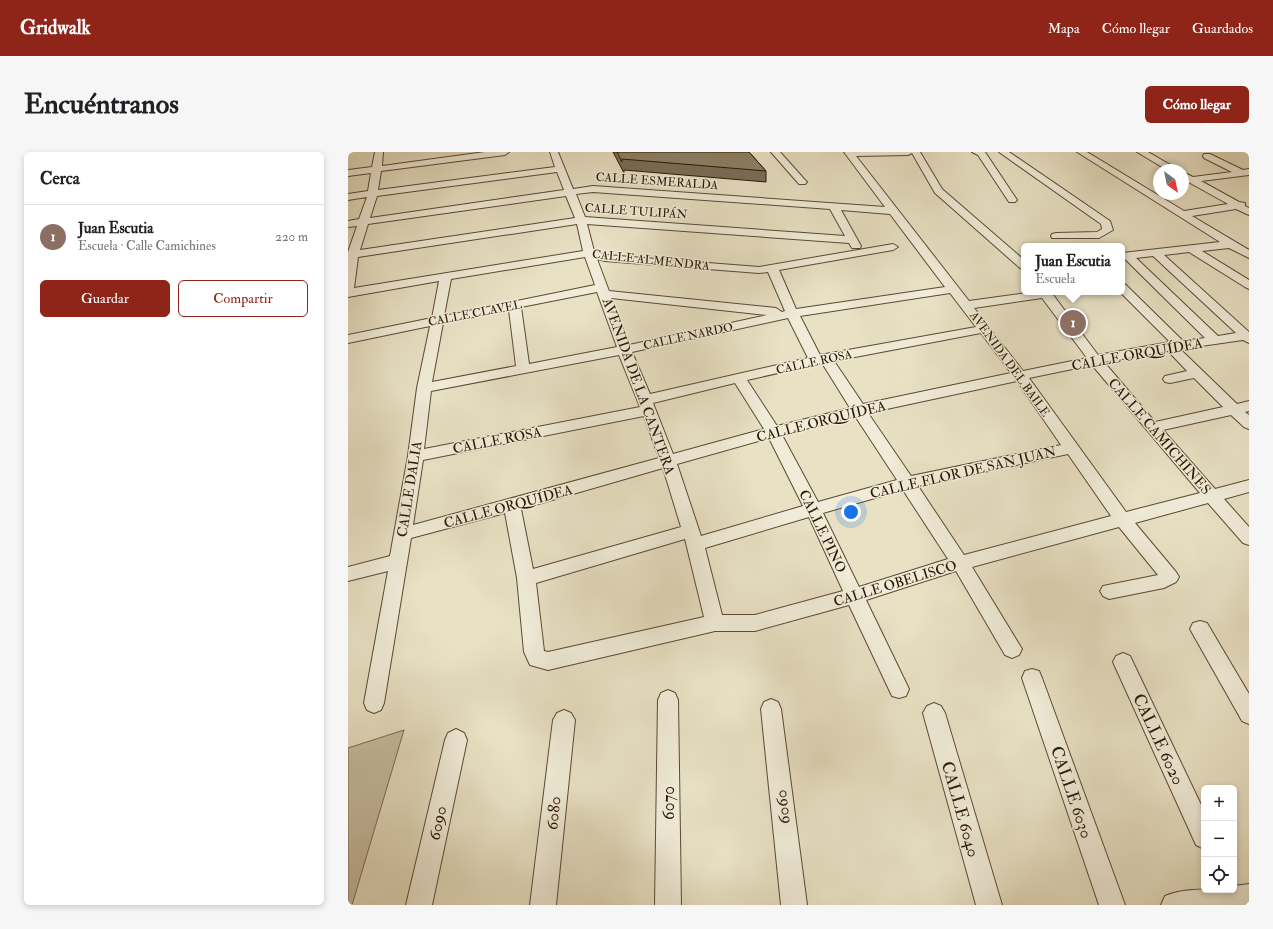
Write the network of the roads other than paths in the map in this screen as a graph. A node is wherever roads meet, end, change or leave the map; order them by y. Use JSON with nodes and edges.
{"nodes":[{"id":1,"x":379,"y":152,"type":"edge"},
{"id":2,"x":505,"y":152,"type":"edge"},
{"id":3,"x":554,"y":152,"type":"edge"},
{"id":4,"x":775,"y":152,"type":"edge"},
{"id":5,"x":908,"y":152,"type":"edge"},
{"id":6,"x":916,"y":152,"type":"edge"},
{"id":7,"x":978,"y":152,"type":"edge"},
{"id":8,"x":1003,"y":152,"type":"edge"},
{"id":9,"x":1081,"y":152,"type":"edge"},
{"id":10,"x":1141,"y":152,"type":"edge"},
{"id":11,"x":849,"y":153,"type":"edge"},
{"id":12,"x":1207,"y":156,"type":"dead end"},
{"id":13,"x":1163,"y":164,"type":"edge"},
{"id":14,"x":377,"y":168,"type":"junction"},
{"id":15,"x":561,"y":169,"type":"junction"},
{"id":16,"x":348,"y":173,"type":"edge"},
{"id":17,"x":1246,"y":173,"type":"edge"},
{"id":18,"x":1189,"y":181,"type":"edge"},
{"id":19,"x":802,"y":182,"type":"dead end"},
{"id":20,"x":1189,"y":182,"type":"edge"},
{"id":21,"x":1152,"y":186,"type":"dead end"},
{"id":22,"x":1139,"y":188,"type":"junction"},
{"id":23,"x":570,"y":191,"type":"junction"},
{"id":24,"x":373,"y":193,"type":"junction"},
{"id":25,"x":348,"y":197,"type":"edge"},
{"id":26,"x":1012,"y":200,"type":"dead end"},
{"id":27,"x":1249,"y":204,"type":"edge"},
{"id":28,"x":1238,"y":206,"type":"junction"},
{"id":29,"x":834,"y":207,"type":"junction"},
{"id":30,"x":894,"y":211,"type":"junction"},
{"id":31,"x":1249,"y":212,"type":"edge"},
{"id":32,"x":1183,"y":214,"type":"junction"},
{"id":33,"x":581,"y":220,"type":"junction"},
{"id":34,"x":365,"y":222,"type":"junction"},
{"id":35,"x":348,"y":224,"type":"edge"},
{"id":36,"x":1056,"y":236,"type":"dead end"},
{"id":37,"x":852,"y":240,"type":"junction"},
{"id":38,"x":1232,"y":244,"type":"junction"},
{"id":39,"x":893,"y":246,"type":"dead end"},
{"id":40,"x":1192,"y":249,"type":"junction"},
{"id":41,"x":860,"y":252,"type":"junction"},
{"id":42,"x":589,"y":253,"type":"junction"},
{"id":43,"x":1156,"y":253,"type":"junction"},
{"id":44,"x":351,"y":255,"type":"edge"},
{"id":45,"x":1249,"y":255,"type":"edge"},
{"id":46,"x":1125,"y":256,"type":"edge"},
{"id":47,"x":1021,"y":263,"type":"edge"},
{"id":48,"x":772,"y":268,"type":"junction"},
{"id":49,"x":446,"y":276,"type":"junction"},
{"id":50,"x":1249,"y":285,"type":"edge"},
{"id":51,"x":954,"y":289,"type":"junction"},
{"id":52,"x":1125,"y":290,"type":"edge"},
{"id":53,"x":604,"y":291,"type":"junction"},
{"id":54,"x":348,"y":293,"type":"edge"},
{"id":55,"x":1032,"y":295,"type":"edge"},
{"id":56,"x":1046,"y":295,"type":"edge"},
{"id":57,"x":515,"y":305,"type":"junction"},
{"id":58,"x":966,"y":305,"type":"junction"},
{"id":59,"x":792,"y":313,"type":"junction"},
{"id":60,"x":437,"y":321,"type":"junction"},
{"id":61,"x":984,"y":329,"type":"junction"},
{"id":62,"x":1247,"y":338,"type":"edge"},
{"id":63,"x":348,"y":339,"type":"edge"},
{"id":64,"x":1215,"y":340,"type":"junction"},
{"id":65,"x":1175,"y":345,"type":"junction"},
{"id":66,"x":624,"y":350,"type":"junction"},
{"id":67,"x":821,"y":359,"type":"junction"},
{"id":68,"x":1095,"y":360,"type":"junction"},
{"id":69,"x":523,"y":369,"type":"junction"},
{"id":70,"x":1197,"y":373,"type":"junction"},
{"id":71,"x":1021,"y":377,"type":"junction"},
{"id":72,"x":739,"y":379,"type":"junction"},
{"id":73,"x":1170,"y":379,"type":"dead end"},
{"id":74,"x":424,"y":388,"type":"junction"},
{"id":75,"x":647,"y":405,"type":"junction"},
{"id":76,"x":1249,"y":406,"type":"edge"},
{"id":77,"x":1234,"y":409,"type":"junction"},
{"id":78,"x":859,"y":410,"type":"junction"},
{"id":79,"x":1249,"y":424,"type":"edge"},
{"id":80,"x":1152,"y":428,"type":"junction"},
{"id":81,"x":773,"y":432,"type":"junction"},
{"id":82,"x":1070,"y":448,"type":"junction"},
{"id":83,"x":416,"y":456,"type":"junction"},
{"id":84,"x":668,"y":461,"type":"junction"},
{"id":85,"x":906,"y":483,"type":"junction"},
{"id":86,"x":1249,"y":486,"type":"edge"},
{"id":87,"x":1211,"y":496,"type":"junction"},
{"id":88,"x":512,"y":505,"type":"junction"},
{"id":89,"x":813,"y":509,"type":"junction"},
{"id":90,"x":1122,"y":519,"type":"junction"},
{"id":91,"x":402,"y":534,"type":"junction"},
{"id":92,"x":693,"y":538,"type":"junction"},
{"id":93,"x":1249,"y":538,"type":"edge"},
{"id":94,"x":398,"y":561,"type":"junction"},
{"id":95,"x":960,"y":562,"type":"junction"},
{"id":96,"x":348,"y":574,"type":"edge"},
{"id":97,"x":526,"y":578,"type":"junction"},
{"id":98,"x":1109,"y":591,"type":"dead end"},
{"id":99,"x":854,"y":596,"type":"junction"},
{"id":100,"x":715,"y":623,"type":"junction"},
{"id":101,"x":1200,"y":629,"type":"dead end"},
{"id":102,"x":1012,"y":649,"type":"dead end"},
{"id":103,"x":1124,"y":662,"type":"dead end"},
{"id":104,"x":1032,"y":678,"type":"dead end"},
{"id":105,"x":899,"y":688,"type":"dead end"},
{"id":106,"x":668,"y":700,"type":"dead end"},
{"id":107,"x":374,"y":702,"type":"dead end"},
{"id":108,"x":771,"y":709,"type":"dead end"},
{"id":109,"x":934,"y":713,"type":"dead end"},
{"id":110,"x":1249,"y":714,"type":"edge"},
{"id":111,"x":564,"y":720,"type":"dead end"},
{"id":112,"x":456,"y":740,"type":"dead end"},
{"id":113,"x":1201,"y":830,"type":"edge"},
{"id":114,"x":1236,"y":895,"type":"edge"},
{"id":115,"x":419,"y":905,"type":"edge"},
{"id":116,"x":543,"y":905,"type":"edge"},
{"id":117,"x":668,"y":905,"type":"edge"},
{"id":118,"x":794,"y":905,"type":"edge"},
{"id":119,"x":989,"y":905,"type":"edge"},
{"id":120,"x":1112,"y":905,"type":"edge"},
{"id":121,"x":1174,"y":905,"type":"edge"}],
"edges":[{"from":1,"to":14,"type":"street"},
{"from":2,"to":14,"type":"street"},
{"from":3,"to":15,"type":"street","name":"AVENIDA DE LA CANTERA"},
{"from":4,"to":19,"type":"street"},
{"from":5,"to":11,"type":"street"},
{"from":6,"to":47,"type":"street"},
{"from":7,"to":26,"type":"street"},
{"from":8,"to":36,"type":"street"},
{"from":9,"to":22,"type":"street"},
{"from":10,"to":13,"type":"street"},
{"from":11,"to":30,"type":"street","name":"AVENIDA DEL BAILE"},
{"from":12,"to":17,"type":"street"},
{"from":14,"to":16,"type":"street"},
{"from":14,"to":24,"type":"street"},
{"from":15,"to":23,"type":"street","name":"AVENIDA DE LA CANTERA"},
{"from":15,"to":24,"type":"street"},
{"from":17,"to":18,"type":"street"},
{"from":20,"to":28,"type":"street"},
{"from":21,"to":22,"type":"street"},
{"from":22,"to":32,"type":"street"},
{"from":23,"to":29,"type":"street","name":"CALLE ESMERALDA"},
{"from":23,"to":33,"type":"street","name":"AVENIDA DE LA CANTERA"},
{"from":23,"to":34,"type":"street","name":"CALLE ESMERALDA"},
{"from":24,"to":25,"type":"street"},
{"from":24,"to":34,"type":"street"},
{"from":27,"to":28,"type":"street"},
{"from":28,"to":31,"type":"street"},
{"from":28,"to":32,"type":"street"},
{"from":29,"to":30,"type":"street","name":"CALLE ESMERALDA"},
{"from":29,"to":37,"type":"street"},
{"from":30,"to":51,"type":"street","name":"AVENIDA DEL BAILE"},
{"from":32,"to":38,"type":"street"},
{"from":33,"to":37,"type":"street","name":"CALLE TULIPÁN"},
{"from":33,"to":42,"type":"street","name":"AVENIDA DE LA CANTERA"},
{"from":33,"to":44,"type":"street","name":"CALLE TULIPÁN"},
{"from":34,"to":35,"type":"street","name":"CALLE ESMERALDA"},
{"from":34,"to":44,"type":"street"},
{"from":37,"to":41,"type":"street"},
{"from":38,"to":40,"type":"street"},
{"from":38,"to":45,"type":"street"},
{"from":39,"to":41,"type":"street","name":"CALLE ALMENDRA"},
{"from":40,"to":43,"type":"street"},
{"from":40,"to":50,"type":"street"},
{"from":41,"to":48,"type":"street","name":"CALLE ALMENDRA"},
{"from":42,"to":48,"type":"street","name":"CALLE ALMENDRA"},
{"from":42,"to":49,"type":"street","name":"CALLE ALMENDRA"},
{"from":42,"to":53,"type":"street","name":"AVENIDA DE LA CANTERA"},
{"from":43,"to":46,"type":"street"},
{"from":43,"to":62,"type":"street"},
{"from":44,"to":54,"type":"street"},
{"from":46,"to":64,"type":"street"},
{"from":48,"to":59,"type":"street"},
{"from":49,"to":54,"type":"street","name":"CALLE ALMENDRA"},
{"from":49,"to":60,"type":"street","name":"CALLE DALIA"},
{"from":51,"to":58,"type":"street","name":"AVENIDA DEL BAILE"},
{"from":51,"to":59,"type":"street","name":"CALLE NARDO"},
{"from":52,"to":65,"type":"street"},
{"from":53,"to":57,"type":"street","name":"CALLE CLAVEL"},
{"from":53,"to":59,"type":"street","name":"CALLE CLAVEL"},
{"from":53,"to":66,"type":"street","name":"AVENIDA DE LA CANTERA"},
{"from":55,"to":58,"type":"street"},
{"from":56,"to":68,"type":"street","name":"CALLE CAMICHINES"},
{"from":57,"to":60,"type":"street","name":"CALLE CLAVEL"},
{"from":57,"to":69,"type":"street"},
{"from":58,"to":61,"type":"street","name":"AVENIDA DEL BAILE"},
{"from":59,"to":66,"type":"street","name":"CALLE NARDO"},
{"from":59,"to":67,"type":"street"},
{"from":60,"to":63,"type":"street","name":"CALLE CLAVEL"},
{"from":60,"to":74,"type":"street","name":"CALLE DALIA"},
{"from":61,"to":67,"type":"street","name":"CALLE ROSA"},
{"from":61,"to":71,"type":"street","name":"AVENIDA DEL BAILE"},
{"from":62,"to":64,"type":"street","name":"CALLE ORQUÍDEA"},
{"from":64,"to":65,"type":"street","name":"CALLE ORQUÍDEA"},
{"from":65,"to":68,"type":"street","name":"CALLE ORQUÍDEA"},
{"from":65,"to":70,"type":"street"},
{"from":66,"to":69,"type":"street","name":"CALLE NARDO"},
{"from":66,"to":75,"type":"street","name":"AVENIDA DE LA CANTERA"},
{"from":67,"to":72,"type":"street","name":"CALLE ROSA"},
{"from":67,"to":78,"type":"street"},
{"from":68,"to":71,"type":"street","name":"CALLE ORQUÍDEA"},
{"from":68,"to":80,"type":"street","name":"CALLE CAMICHINES"},
{"from":69,"to":74,"type":"street","name":"CALLE NARDO"},
{"from":70,"to":73,"type":"street"},
{"from":70,"to":77,"type":"street"},
{"from":71,"to":78,"type":"street","name":"CALLE ORQUÍDEA"},
{"from":71,"to":82,"type":"street","name":"AVENIDA DEL BAILE"},
{"from":72,"to":75,"type":"street","name":"CALLE ROSA"},
{"from":72,"to":81,"type":"street","name":"CALLE PINO"},
{"from":74,"to":83,"type":"street","name":"CALLE DALIA"},
{"from":75,"to":83,"type":"street","name":"CALLE ROSA"},
{"from":75,"to":84,"type":"street","name":"AVENIDA DE LA CANTERA"},
{"from":76,"to":77,"type":"street"},
{"from":77,"to":79,"type":"street"},
{"from":77,"to":80,"type":"street"},
{"from":78,"to":81,"type":"street","name":"CALLE ORQUÍDEA"},
{"from":78,"to":85,"type":"street"},
{"from":80,"to":87,"type":"street","name":"CALLE CAMICHINES"},
{"from":81,"to":84,"type":"street","name":"CALLE ORQUÍDEA"},
{"from":81,"to":89,"type":"street","name":"CALLE PINO"},
{"from":82,"to":85,"type":"street","name":"CALLE FLOR DE SAN JUAN"},
{"from":82,"to":90,"type":"street","name":"AVENIDA DEL BAILE"},
{"from":83,"to":91,"type":"street","name":"CALLE DALIA"},
{"from":84,"to":88,"type":"street","name":"CALLE ORQUÍDEA"},
{"from":84,"to":92,"type":"street","name":"AVENIDA DE LA CANTERA"},
{"from":85,"to":89,"type":"street","name":"CALLE FLOR DE SAN JUAN"},
{"from":85,"to":95,"type":"street"},
{"from":86,"to":87,"type":"street","name":"CALLE OBELISCO"},
{"from":87,"to":90,"type":"street","name":"CALLE OBELISCO"},
{"from":87,"to":93,"type":"street","name":"CALLE CAMICHINES"},
{"from":88,"to":91,"type":"street","name":"CALLE ORQUÍDEA"},
{"from":88,"to":97,"type":"street"},
{"from":89,"to":92,"type":"street","name":"CALLE FLOR DE SAN JUAN"},
{"from":89,"to":99,"type":"street","name":"CALLE PINO"},
{"from":90,"to":95,"type":"street","name":"CALLE OBELISCO"},
{"from":90,"to":98,"type":"street","name":"AVENIDA DEL BAILE"},
{"from":91,"to":94,"type":"street","name":"CALLE DALIA"},
{"from":92,"to":97,"type":"street","name":"CALLE FLOR DE SAN JUAN"},
{"from":92,"to":100,"type":"street","name":"AVENIDA DE LA CANTERA"},
{"from":94,"to":96,"type":"street"},
{"from":94,"to":107,"type":"street","name":"CALLE DALIA"},
{"from":95,"to":99,"type":"street","name":"CALLE OBELISCO"},
{"from":95,"to":102,"type":"street"},
{"from":97,"to":100,"type":"street","name":"CALLE OBELISCO"},
{"from":99,"to":100,"type":"street","name":"CALLE OBELISCO"},
{"from":99,"to":105,"type":"street","name":"CALLE PINO"},
{"from":101,"to":110,"type":"street"},
{"from":103,"to":113,"type":"street","name":"CALLE 6020"},
{"from":104,"to":120,"type":"street","name":"CALLE 6030"},
{"from":106,"to":117,"type":"street","name":"6070"},
{"from":108,"to":118,"type":"street","name":"6060"},
{"from":109,"to":119,"type":"street","name":"CALLE 6040"},
{"from":111,"to":116,"type":"street","name":"6080"},
{"from":112,"to":115,"type":"street","name":"6090"},
{"from":114,"to":121,"type":"street"}]}
